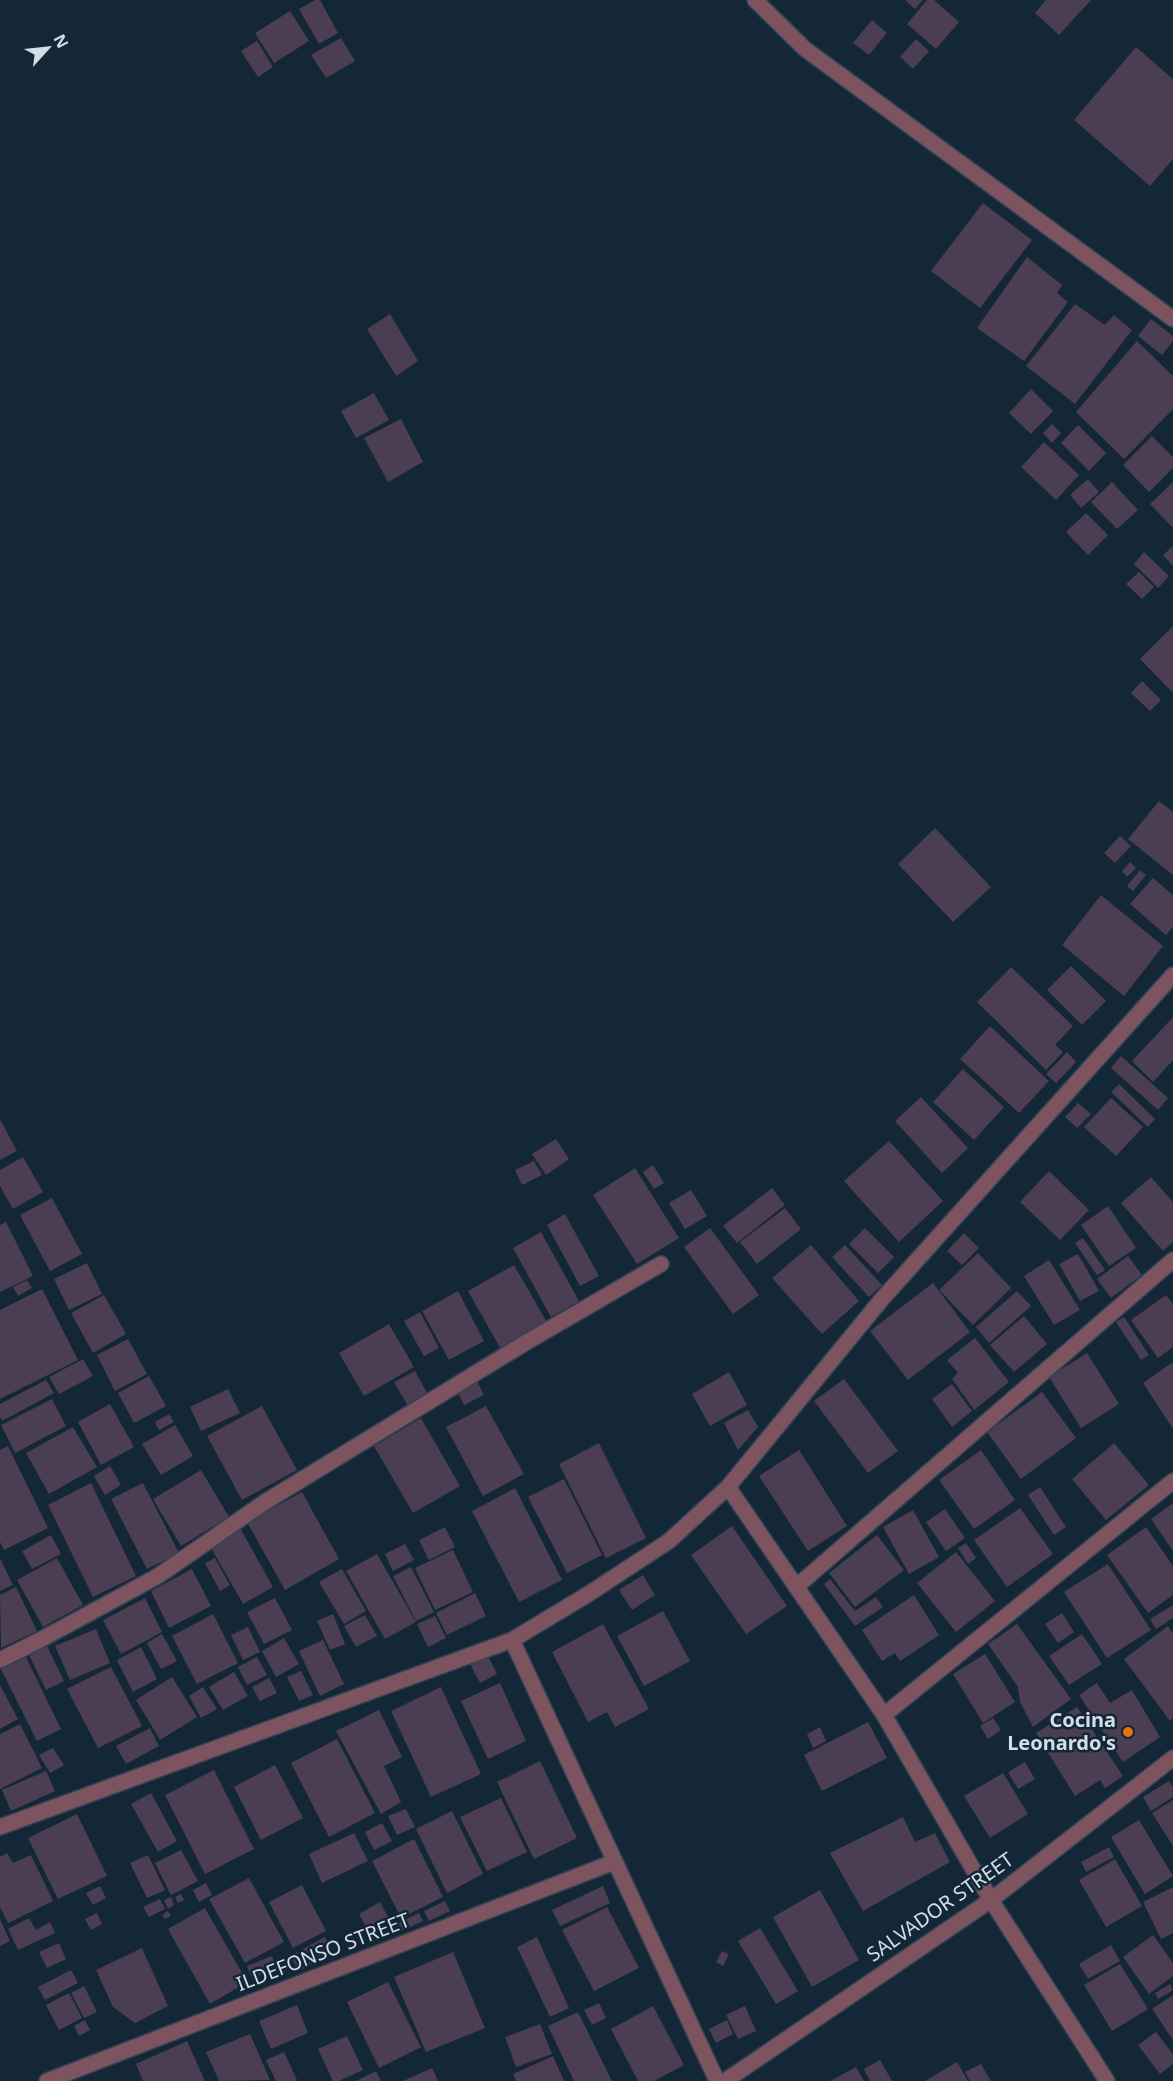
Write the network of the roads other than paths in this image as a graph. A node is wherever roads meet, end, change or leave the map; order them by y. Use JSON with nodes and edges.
{"nodes":[{"id":1,"x":755,"y":0,"type":"edge"},
{"id":2,"x":1173,"y":319,"type":"edge"},
{"id":3,"x":1173,"y":975,"type":"edge"},
{"id":4,"x":1173,"y":1260,"type":"edge"},
{"id":5,"x":661,"y":1264,"type":"dead end"},
{"id":6,"x":1173,"y":1481,"type":"edge"},
{"id":7,"x":728,"y":1486,"type":"junction"},
{"id":8,"x":796,"y":1587,"type":"junction"},
{"id":9,"x":512,"y":1640,"type":"junction"},
{"id":10,"x":0,"y":1660,"type":"edge"},
{"id":11,"x":884,"y":1715,"type":"junction"},
{"id":12,"x":1173,"y":1758,"type":"edge"},
{"id":13,"x":0,"y":1827,"type":"edge"},
{"id":14,"x":614,"y":1862,"type":"junction"},
{"id":15,"x":991,"y":1900,"type":"junction"},
{"id":16,"x":47,"y":2081,"type":"edge"},
{"id":17,"x":717,"y":2081,"type":"edge"},
{"id":18,"x":725,"y":2081,"type":"edge"},
{"id":19,"x":1107,"y":2081,"type":"edge"}],
"edges":[{"from":1,"to":2,"type":"street"},
{"from":3,"to":7,"type":"street"},
{"from":4,"to":8,"type":"street"},
{"from":5,"to":10,"type":"street"},
{"from":6,"to":11,"type":"street"},
{"from":7,"to":8,"type":"street"},
{"from":7,"to":9,"type":"street"},
{"from":8,"to":11,"type":"street"},
{"from":9,"to":13,"type":"street"},
{"from":9,"to":14,"type":"street"},
{"from":11,"to":15,"type":"street"},
{"from":12,"to":15,"type":"street","name":"SALVADOR STREET"},
{"from":14,"to":16,"type":"street","name":"ILDEFONSO STREET"},
{"from":14,"to":17,"type":"street"},
{"from":15,"to":18,"type":"street","name":"SALVADOR STREET"},
{"from":15,"to":19,"type":"street"}]}
